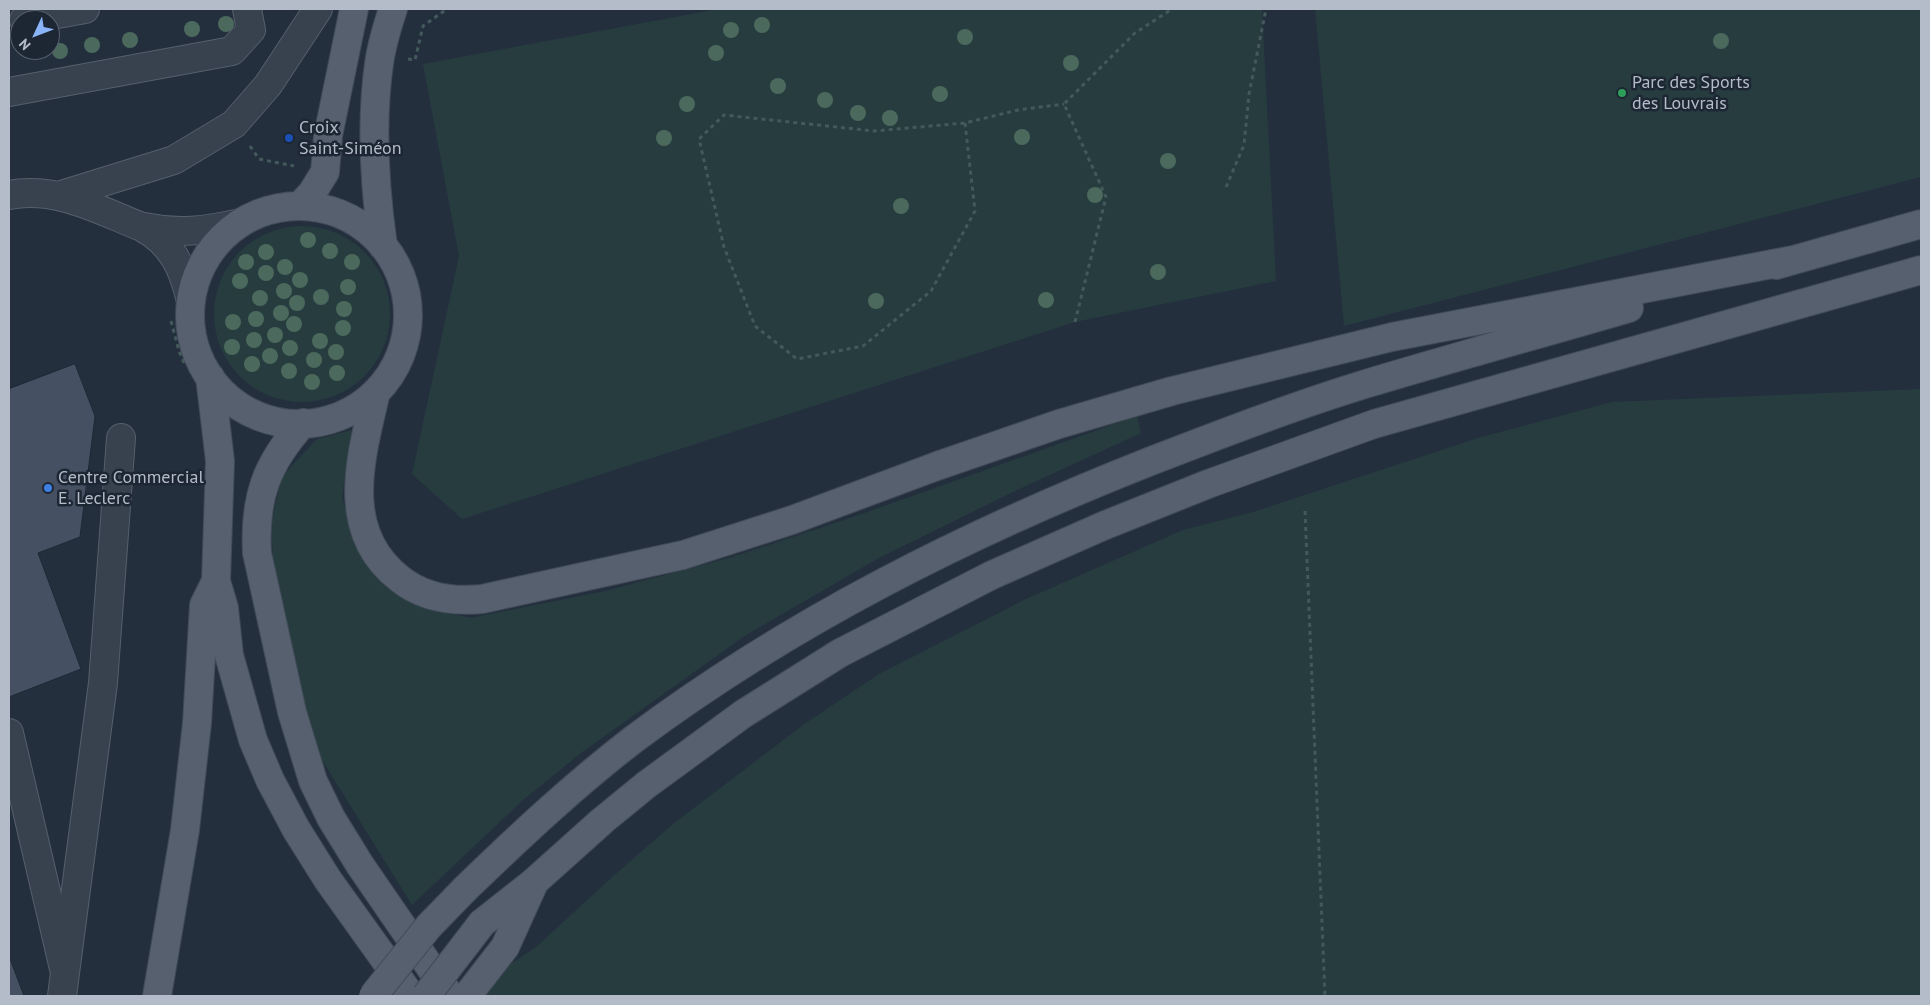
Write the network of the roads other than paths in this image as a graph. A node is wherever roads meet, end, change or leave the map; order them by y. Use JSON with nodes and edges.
{"nodes":[{"id":1,"x":247,"y":9,"type":"edge"},
{"id":2,"x":318,"y":9,"type":"edge"},
{"id":3,"x":354,"y":9,"type":"edge"},
{"id":4,"x":393,"y":9,"type":"edge"},
{"id":5,"x":9,"y":92,"type":"edge"},
{"id":6,"x":9,"y":195,"type":"edge"},
{"id":7,"x":61,"y":195,"type":"junction"},
{"id":8,"x":300,"y":206,"type":"junction"},
{"id":9,"x":240,"y":223,"type":"junction"},
{"id":10,"x":1921,"y":224,"type":"edge"},
{"id":11,"x":142,"y":227,"type":"junction"},
{"id":12,"x":384,"y":246,"type":"junction"},
{"id":13,"x":1793,"y":260,"type":"junction"},
{"id":14,"x":1921,"y":270,"type":"edge"},
{"id":15,"x":191,"y":301,"type":"junction"},
{"id":16,"x":210,"y":377,"type":"junction"},
{"id":17,"x":376,"y":392,"type":"junction"},
{"id":18,"x":304,"y":423,"type":"junction"},
{"id":19,"x":121,"y":438,"type":"dead end"},
{"id":20,"x":216,"y":581,"type":"junction"},
{"id":21,"x":9,"y":733,"type":"edge"},
{"id":22,"x":534,"y":882,"type":"junction"},
{"id":23,"x":64,"y":985,"type":"edge"},
{"id":24,"x":157,"y":996,"type":"edge"},
{"id":25,"x":373,"y":996,"type":"edge"},
{"id":26,"x":410,"y":996,"type":"edge"},
{"id":27,"x":426,"y":996,"type":"edge"},
{"id":28,"x":450,"y":996,"type":"edge"},
{"id":29,"x":467,"y":996,"type":"edge"}],
"edges":[{"from":1,"to":5,"type":"lane"},
{"from":2,"to":7,"type":"lane"},
{"from":3,"to":8,"type":"main road"},
{"from":4,"to":12,"type":"main road"},
{"from":6,"to":7,"type":"lane"},
{"from":7,"to":11,"type":"lane"},
{"from":8,"to":9,"type":"main road"},
{"from":8,"to":12,"type":"main road"},
{"from":9,"to":11,"type":"lane"},
{"from":9,"to":15,"type":"main road"},
{"from":10,"to":13,"type":"main road"},
{"from":11,"to":15,"type":"lane"},
{"from":12,"to":17,"type":"main road"},
{"from":13,"to":17,"type":"main road"},
{"from":13,"to":25,"type":"main road","bridge":true},
{"from":14,"to":22,"type":"main road"},
{"from":15,"to":16,"type":"main road"},
{"from":16,"to":18,"type":"main road"},
{"from":16,"to":20,"type":"main road"},
{"from":17,"to":18,"type":"main road"},
{"from":18,"to":28,"type":"main road"},
{"from":19,"to":23,"type":"lane"},
{"from":20,"to":24,"type":"main road"},
{"from":20,"to":26,"type":"main road"},
{"from":21,"to":23,"type":"lane"},
{"from":22,"to":27,"type":"main road","bridge":true},
{"from":22,"to":29,"type":"main road"}]}
